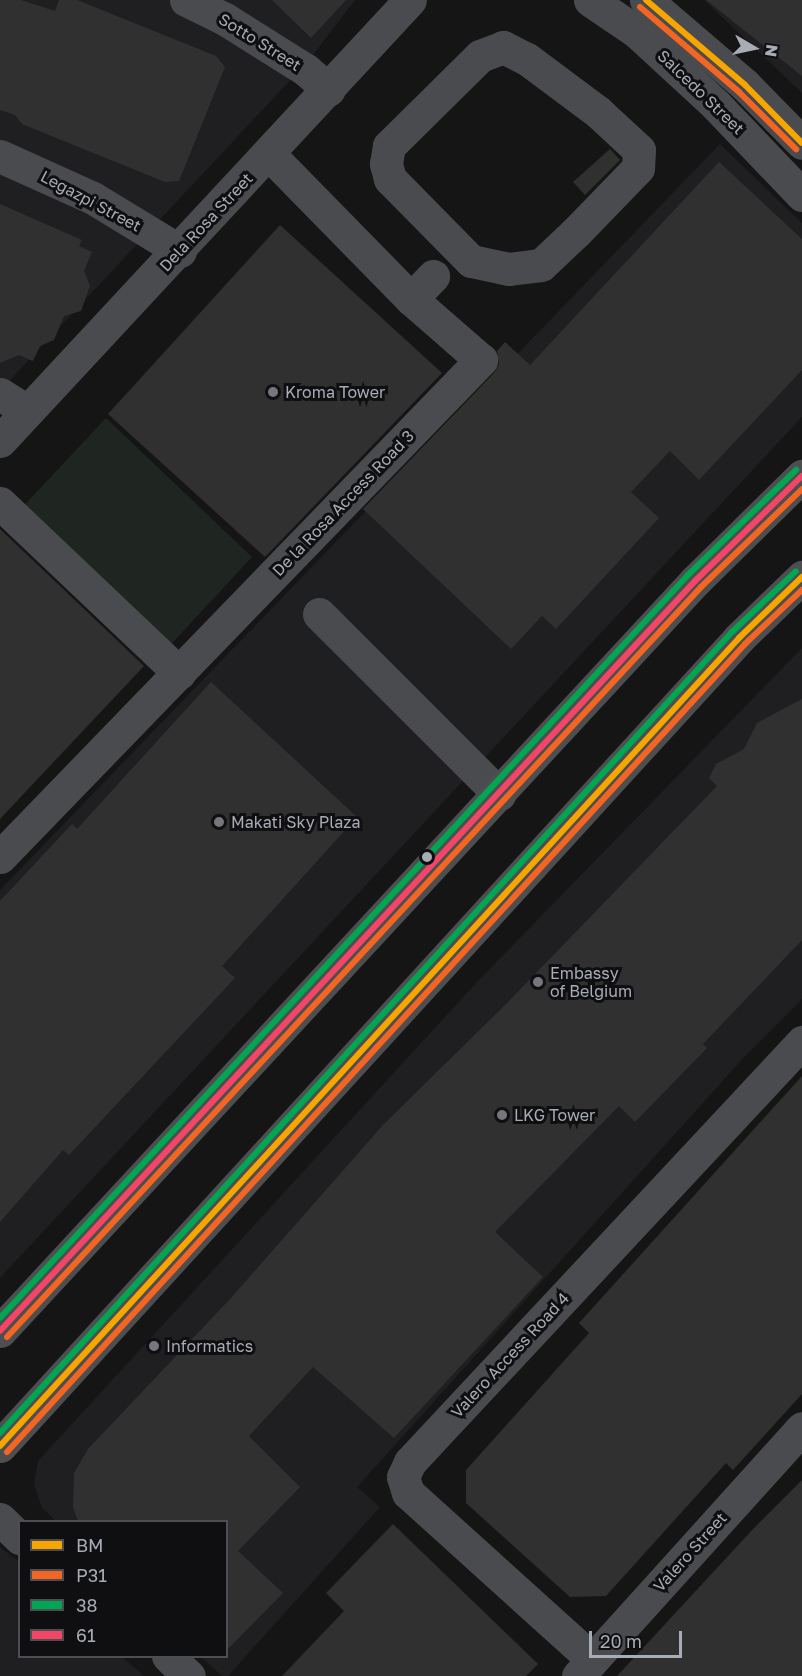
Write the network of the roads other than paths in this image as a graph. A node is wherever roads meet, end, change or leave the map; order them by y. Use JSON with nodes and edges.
{"nodes":[{"id":1,"x":186,"y":0,"type":"edge"},
{"id":2,"x":410,"y":0,"type":"edge"},
{"id":3,"x":590,"y":0,"type":"edge"},
{"id":4,"x":646,"y":0,"type":"edge"},
{"id":5,"x":329,"y":90,"type":"junction"},
{"id":6,"x":802,"y":143,"type":"edge"},
{"id":7,"x":269,"y":154,"type":"junction"},
{"id":8,"x":0,"y":156,"type":"edge"},
{"id":9,"x":802,"y":195,"type":"edge"},
{"id":10,"x":460,"y":250,"type":"joint"},
{"id":11,"x":180,"y":251,"type":"junction"},
{"id":12,"x":14,"y":403,"type":"edge"},
{"id":13,"x":0,"y":441,"type":"edge"},
{"id":14,"x":802,"y":476,"type":"edge"},
{"id":15,"x":0,"y":503,"type":"edge"},
{"id":16,"x":802,"y":577,"type":"edge"},
{"id":17,"x":319,"y":614,"type":"dead end"},
{"id":18,"x":179,"y":673,"type":"junction"},
{"id":19,"x":499,"y":794,"type":"junction"},
{"id":20,"x":0,"y":857,"type":"edge"},
{"id":21,"x":802,"y":1042,"type":"edge"},
{"id":22,"x":0,"y":1331,"type":"edge"},
{"id":23,"x":802,"y":1428,"type":"edge"},
{"id":24,"x":0,"y":1446,"type":"edge"},
{"id":25,"x":0,"y":1505,"type":"edge"},
{"id":26,"x":0,"y":1519,"type":"edge"},
{"id":27,"x":20,"y":1520,"type":"edge"},
{"id":28,"x":18,"y":1536,"type":"edge"},
{"id":29,"x":149,"y":1658,"type":"edge"},
{"id":30,"x":170,"y":1658,"type":"edge"},
{"id":31,"x":585,"y":1668,"type":"edge"},
{"id":32,"x":168,"y":1676,"type":"edge"},
{"id":33,"x":189,"y":1676,"type":"edge"}],
"edges":[{"from":1,"to":5,"type":"street","name":"Sotto Street"},
{"from":2,"to":5,"type":"street","name":"Dela Rosa Street"},
{"from":3,"to":9,"type":"street","name":"Salcedo Street"},
{"from":4,"to":6,"type":"street","name":"Salcedo Street"},
{"from":5,"to":7,"type":"street","name":"Dela Rosa Street"},
{"from":7,"to":11,"type":"street","name":"Dela Rosa Street"},
{"from":7,"to":18,"type":"street","name":"De la Rosa Access Road 3"},
{"from":8,"to":11,"type":"street","name":"Legazpi Street"},
{"from":10,"to":10,"type":"street"},
{"from":11,"to":12,"type":"street","name":"Dela Rosa Street"},
{"from":12,"to":13,"type":"street","name":"Dela Rosa Street"},
{"from":14,"to":19,"type":"main road"},
{"from":15,"to":18,"type":"street"},
{"from":16,"to":24,"type":"main road"},
{"from":17,"to":19,"type":"street"},
{"from":18,"to":20,"type":"street","name":"De la Rosa Access Road 3"},
{"from":19,"to":22,"type":"main road"},
{"from":21,"to":31,"type":"street","name":"Valero Access Road 4"},
{"from":23,"to":31,"type":"street","name":"Valero Street"},
{"from":25,"to":27,"type":"street"},
{"from":26,"to":28,"type":"street"},
{"from":29,"to":32,"type":"street"},
{"from":30,"to":33,"type":"street"}]}
